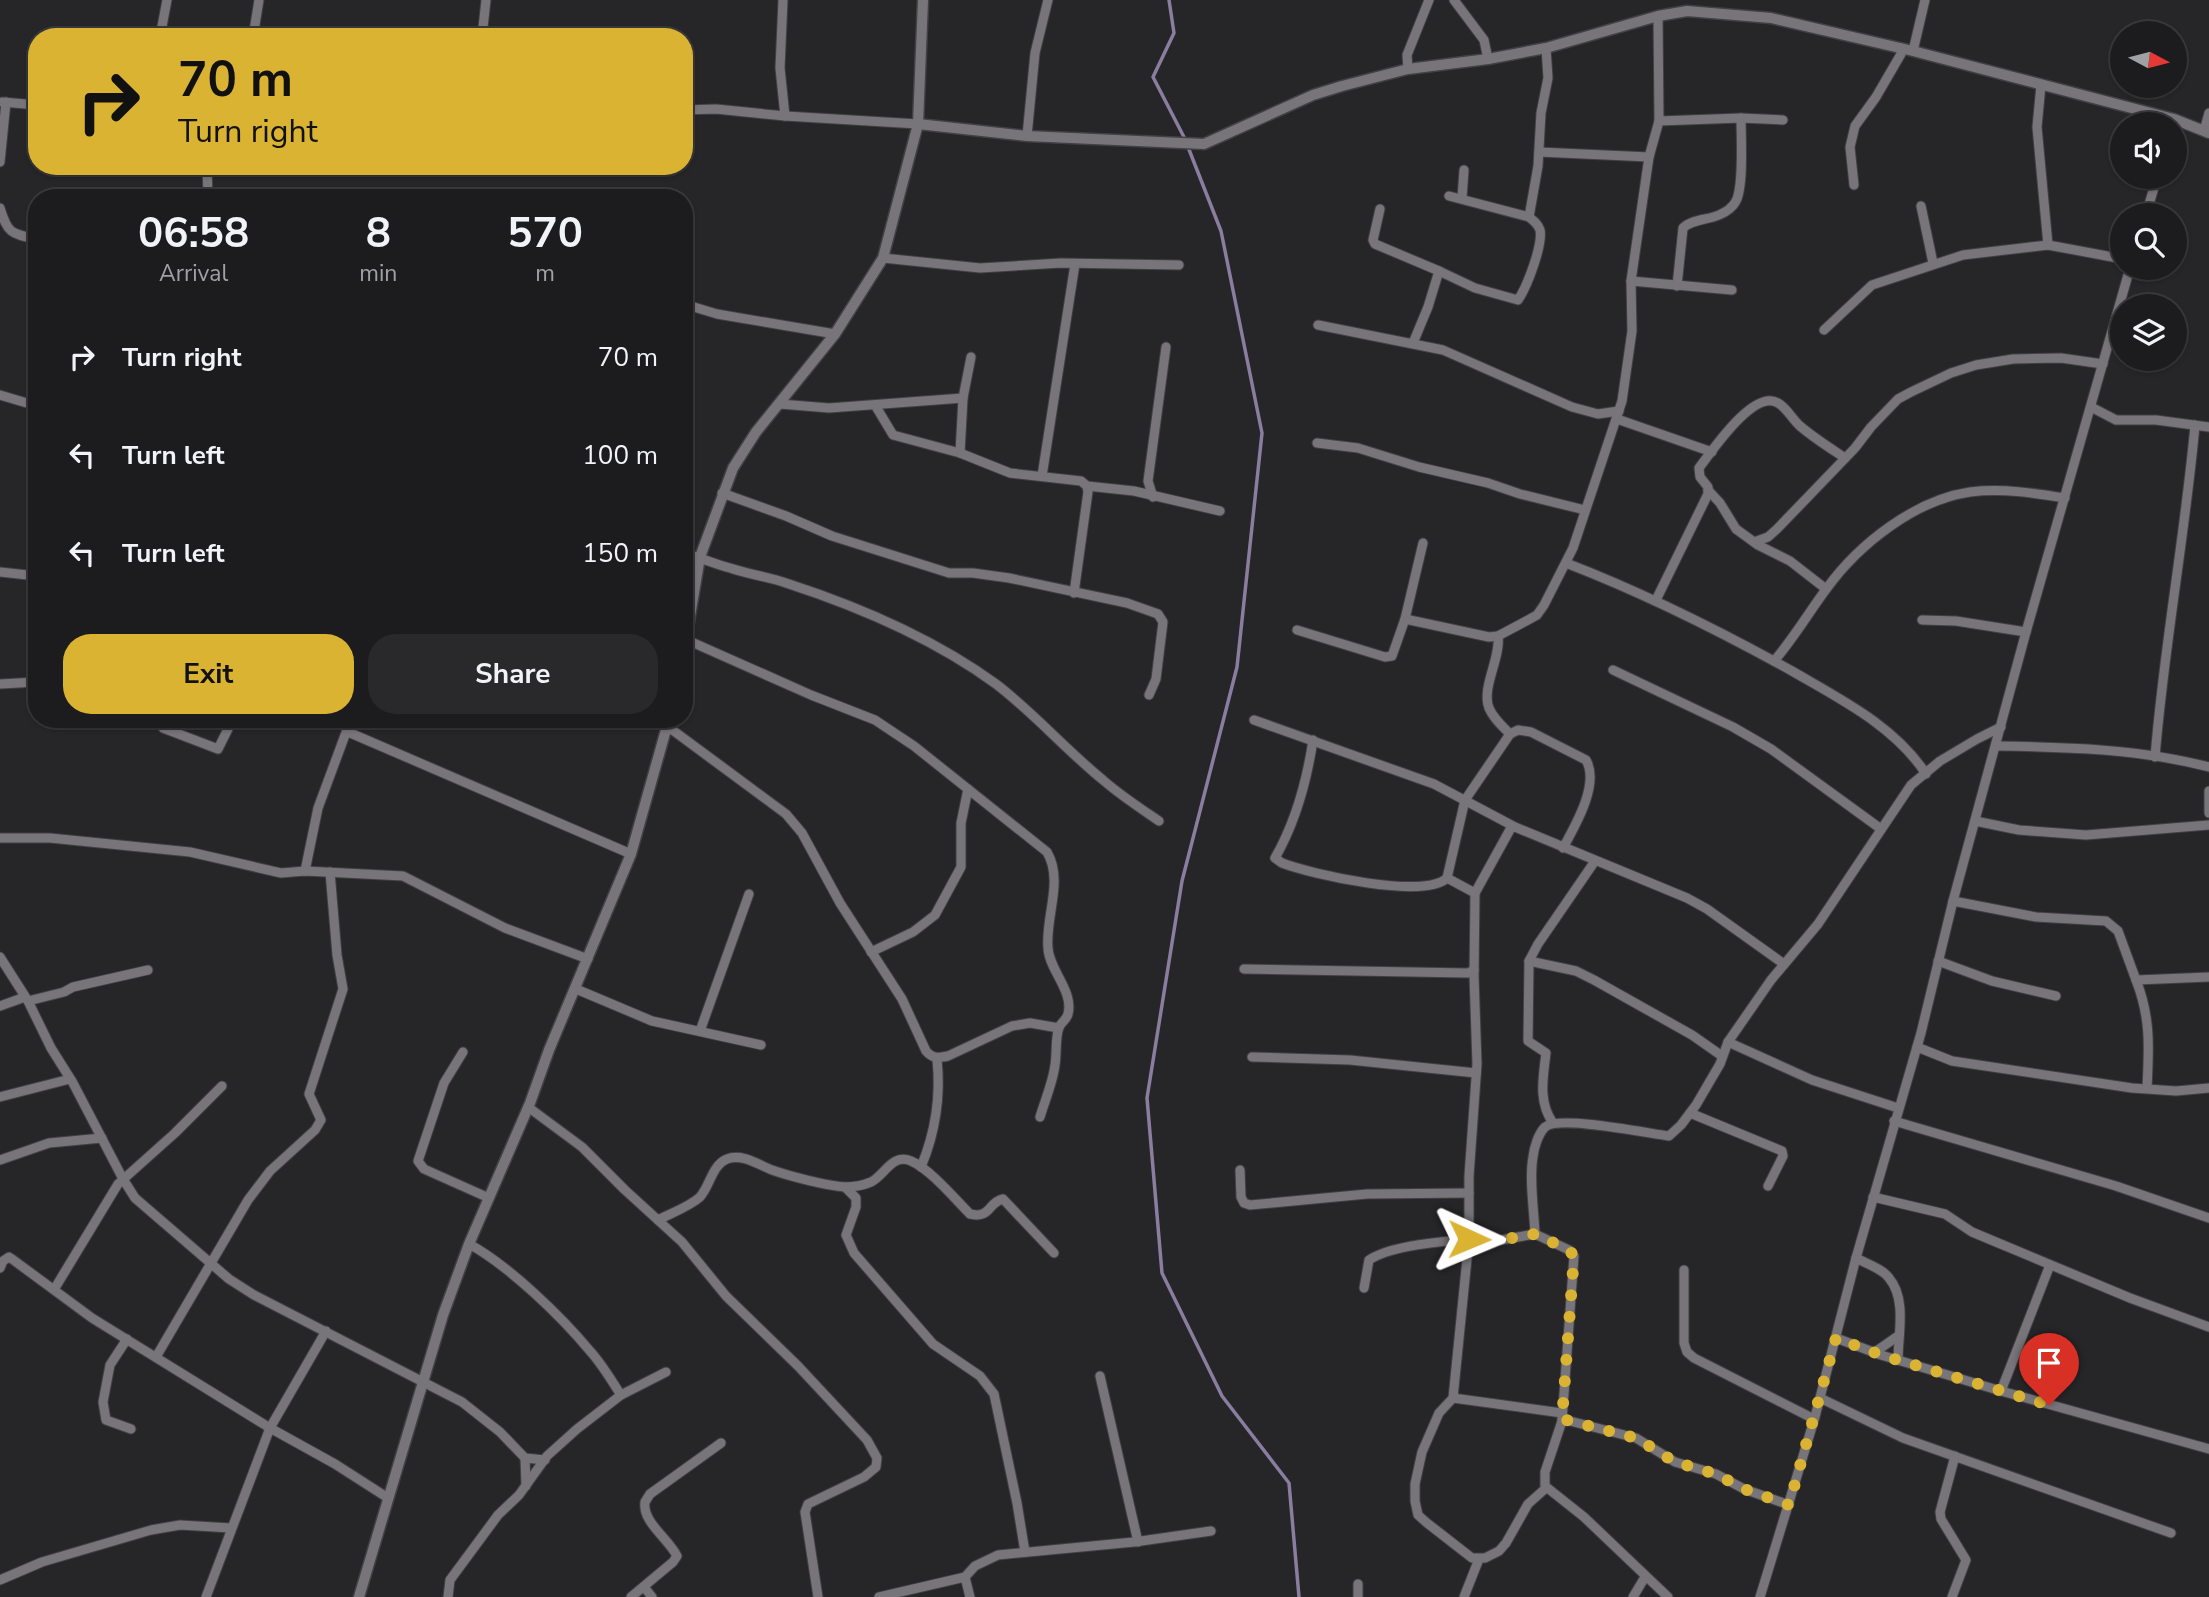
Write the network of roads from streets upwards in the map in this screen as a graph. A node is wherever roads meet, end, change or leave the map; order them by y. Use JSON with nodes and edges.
{"nodes":[{"id":1,"x":167,"y":0,"type":"edge"},
{"id":2,"x":259,"y":0,"type":"edge"},
{"id":3,"x":486,"y":0,"type":"edge"},
{"id":4,"x":783,"y":0,"type":"edge"},
{"id":5,"x":923,"y":0,"type":"edge"},
{"id":6,"x":1048,"y":0,"type":"edge"},
{"id":7,"x":1429,"y":0,"type":"edge"},
{"id":8,"x":1454,"y":0,"type":"edge"},
{"id":9,"x":1925,"y":0,"type":"edge"},
{"id":10,"x":1700,"y":6,"type":"edge"},
{"id":11,"x":1658,"y":16,"type":"junction"},
{"id":12,"x":162,"y":28,"type":"edge"},
{"id":13,"x":254,"y":28,"type":"edge"},
{"id":14,"x":482,"y":28,"type":"edge"},
{"id":15,"x":1546,"y":48,"type":"junction"},
{"id":16,"x":1901,"y":48,"type":"junction"},
{"id":17,"x":1913,"y":51,"type":"junction"},
{"id":18,"x":1488,"y":59,"type":"junction"},
{"id":19,"x":1408,"y":69,"type":"junction"},
{"id":20,"x":2041,"y":85,"type":"junction"},
{"id":21,"x":3,"y":102,"type":"edge"},
{"id":22,"x":28,"y":103,"type":"edge"},
{"id":23,"x":693,"y":110,"type":"edge"},
{"id":24,"x":2138,"y":112,"type":"edge"},
{"id":25,"x":2209,"y":113,"type":"edge"},
{"id":26,"x":785,"y":116,"type":"junction"},
{"id":27,"x":1741,"y":118,"type":"junction"},
{"id":28,"x":1783,"y":120,"type":"dead end"},
{"id":29,"x":1659,"y":121,"type":"junction"},
{"id":30,"x":918,"y":124,"type":"junction"},
{"id":31,"x":2187,"y":126,"type":"edge"},
{"id":32,"x":2206,"y":132,"type":"edge"},
{"id":33,"x":1027,"y":136,"type":"junction"},
{"id":34,"x":1539,"y":152,"type":"junction"},
{"id":35,"x":1649,"y":157,"type":"junction"},
{"id":36,"x":0,"y":162,"type":"edge"},
{"id":37,"x":1464,"y":170,"type":"dead end"},
{"id":38,"x":1854,"y":185,"type":"dead end"},
{"id":39,"x":1449,"y":196,"type":"dead end"},
{"id":40,"x":1462,"y":198,"type":"junction"},
{"id":41,"x":1921,"y":206,"type":"dead end"},
{"id":42,"x":0,"y":208,"type":"edge"},
{"id":43,"x":1380,"y":209,"type":"dead end"},
{"id":44,"x":1529,"y":217,"type":"junction"},
{"id":45,"x":28,"y":237,"type":"edge"},
{"id":46,"x":2048,"y":245,"type":"junction"},
{"id":47,"x":2110,"y":257,"type":"edge"},
{"id":48,"x":883,"y":258,"type":"junction"},
{"id":49,"x":1933,"y":263,"type":"junction"},
{"id":50,"x":1075,"y":264,"type":"junction"},
{"id":51,"x":1179,"y":265,"type":"dead end"},
{"id":52,"x":1439,"y":271,"type":"junction"},
{"id":53,"x":2127,"y":280,"type":"edge"},
{"id":54,"x":1631,"y":281,"type":"junction"},
{"id":55,"x":1677,"y":285,"type":"junction"},
{"id":56,"x":1732,"y":290,"type":"dead end"},
{"id":57,"x":693,"y":309,"type":"edge"},
{"id":58,"x":1318,"y":325,"type":"dead end"},
{"id":59,"x":1824,"y":330,"type":"dead end"},
{"id":60,"x":835,"y":334,"type":"junction"},
{"id":61,"x":1413,"y":343,"type":"junction"},
{"id":62,"x":1166,"y":347,"type":"dead end"},
{"id":63,"x":971,"y":357,"type":"dead end"},
{"id":64,"x":2103,"y":364,"type":"junction"},
{"id":65,"x":0,"y":395,"type":"edge"},
{"id":66,"x":963,"y":398,"type":"junction"},
{"id":67,"x":28,"y":403,"type":"edge"},
{"id":68,"x":780,"y":404,"type":"junction"},
{"id":69,"x":875,"y":405,"type":"junction"},
{"id":70,"x":2091,"y":407,"type":"junction"},
{"id":71,"x":1598,"y":414,"type":"junction"},
{"id":72,"x":1618,"y":415,"type":"junction"},
{"id":73,"x":2195,"y":425,"type":"junction"},
{"id":74,"x":2209,"y":427,"type":"edge"},
{"id":75,"x":1613,"y":429,"type":"junction"},
{"id":76,"x":1317,"y":443,"type":"dead end"},
{"id":77,"x":1712,"y":452,"type":"junction"},
{"id":78,"x":960,"y":453,"type":"junction"},
{"id":79,"x":1845,"y":458,"type":"junction"},
{"id":80,"x":1042,"y":476,"type":"junction"},
{"id":81,"x":1087,"y":486,"type":"junction"},
{"id":82,"x":1708,"y":490,"type":"junction"},
{"id":83,"x":722,"y":493,"type":"junction"},
{"id":84,"x":1153,"y":497,"type":"junction"},
{"id":85,"x":2065,"y":498,"type":"junction"},
{"id":86,"x":1585,"y":510,"type":"junction"},
{"id":87,"x":1220,"y":511,"type":"dead end"},
{"id":88,"x":1754,"y":542,"type":"junction"},
{"id":89,"x":1423,"y":543,"type":"dead end"},
{"id":90,"x":693,"y":556,"type":"edge"},
{"id":91,"x":700,"y":557,"type":"junction"},
{"id":92,"x":1566,"y":563,"type":"junction"},
{"id":93,"x":0,"y":572,"type":"edge"},
{"id":94,"x":28,"y":575,"type":"edge"},
{"id":95,"x":693,"y":586,"type":"edge"},
{"id":96,"x":1826,"y":589,"type":"junction"},
{"id":97,"x":1074,"y":593,"type":"junction"},
{"id":98,"x":1656,"y":600,"type":"junction"},
{"id":99,"x":1405,"y":619,"type":"junction"},
{"id":100,"x":1922,"y":620,"type":"dead end"},
{"id":101,"x":1297,"y":630,"type":"dead end"},
{"id":102,"x":2026,"y":632,"type":"junction"},
{"id":103,"x":1498,"y":636,"type":"junction"},
{"id":104,"x":693,"y":643,"type":"edge"},
{"id":105,"x":1774,"y":661,"type":"junction"},
{"id":106,"x":1613,"y":670,"type":"dead end"},
{"id":107,"x":28,"y":682,"type":"edge"},
{"id":108,"x":0,"y":684,"type":"edge"},
{"id":109,"x":1149,"y":695,"type":"dead end"},
{"id":110,"x":1254,"y":720,"type":"dead end"},
{"id":111,"x":2001,"y":727,"type":"junction"},
{"id":112,"x":165,"y":728,"type":"edge"},
{"id":113,"x":229,"y":728,"type":"edge"},
{"id":114,"x":349,"y":728,"type":"edge"},
{"id":115,"x":667,"y":728,"type":"edge"},
{"id":116,"x":678,"y":728,"type":"edge"},
{"id":117,"x":348,"y":732,"type":"junction"},
{"id":118,"x":1510,"y":734,"type":"junction"},
{"id":119,"x":1313,"y":740,"type":"junction"},
{"id":120,"x":1996,"y":746,"type":"junction"},
{"id":121,"x":2155,"y":757,"type":"junction"},
{"id":122,"x":2209,"y":767,"type":"edge"},
{"id":123,"x":1926,"y":774,"type":"junction"},
{"id":124,"x":968,"y":789,"type":"junction"},
{"id":125,"x":2209,"y":791,"type":"edge"},
{"id":126,"x":1465,"y":800,"type":"junction"},
{"id":127,"x":2209,"y":813,"type":"edge"},
{"id":128,"x":1158,"y":821,"type":"dead end"},
{"id":129,"x":1975,"y":821,"type":"junction"},
{"id":130,"x":2209,"y":824,"type":"edge"},
{"id":131,"x":1512,"y":826,"type":"junction"},
{"id":132,"x":1881,"y":829,"type":"junction"},
{"id":133,"x":0,"y":838,"type":"edge"},
{"id":134,"x":1563,"y":848,"type":"junction"},
{"id":135,"x":631,"y":855,"type":"junction"},
{"id":136,"x":1595,"y":861,"type":"junction"},
{"id":137,"x":305,"y":871,"type":"junction"},
{"id":138,"x":330,"y":872,"type":"junction"},
{"id":139,"x":1447,"y":878,"type":"junction"},
{"id":140,"x":1475,"y":893,"type":"junction"},
{"id":141,"x":749,"y":894,"type":"dead end"},
{"id":142,"x":1953,"y":901,"type":"junction"},
{"id":143,"x":871,"y":952,"type":"junction"},
{"id":144,"x":0,"y":957,"type":"edge"},
{"id":145,"x":589,"y":958,"type":"junction"},
{"id":146,"x":1529,"y":961,"type":"junction"},
{"id":147,"x":1938,"y":961,"type":"junction"},
{"id":148,"x":1784,"y":964,"type":"junction"},
{"id":149,"x":1244,"y":969,"type":"dead end"},
{"id":150,"x":148,"y":970,"type":"dead end"},
{"id":151,"x":1472,"y":973,"type":"junction"},
{"id":152,"x":2209,"y":976,"type":"edge"},
{"id":153,"x":2136,"y":980,"type":"junction"},
{"id":154,"x":576,"y":989,"type":"junction"},
{"id":155,"x":2056,"y":996,"type":"dead end"},
{"id":156,"x":27,"y":999,"type":"junction"},
{"id":157,"x":0,"y":1006,"type":"edge"},
{"id":158,"x":1059,"y":1028,"type":"junction"},
{"id":159,"x":700,"y":1031,"type":"junction"},
{"id":160,"x":1728,"y":1042,"type":"junction"},
{"id":161,"x":761,"y":1045,"type":"dead end"},
{"id":162,"x":1917,"y":1047,"type":"junction"},
{"id":163,"x":463,"y":1052,"type":"dead end"},
{"id":164,"x":1252,"y":1056,"type":"dead end"},
{"id":165,"x":1723,"y":1056,"type":"junction"},
{"id":166,"x":937,"y":1059,"type":"junction"},
{"id":167,"x":1476,"y":1073,"type":"junction"},
{"id":168,"x":70,"y":1079,"type":"junction"},
{"id":169,"x":222,"y":1086,"type":"dead end"},
{"id":170,"x":2147,"y":1088,"type":"junction"},
{"id":171,"x":2209,"y":1088,"type":"edge"},
{"id":172,"x":0,"y":1097,"type":"edge"},
{"id":173,"x":528,"y":1107,"type":"junction"},
{"id":174,"x":1898,"y":1108,"type":"junction"},
{"id":175,"x":1690,"y":1114,"type":"junction"},
{"id":176,"x":1040,"y":1117,"type":"dead end"},
{"id":177,"x":1895,"y":1121,"type":"junction"},
{"id":178,"x":1553,"y":1124,"type":"junction"},
{"id":179,"x":102,"y":1138,"type":"junction"},
{"id":180,"x":0,"y":1160,"type":"edge"},
{"id":181,"x":920,"y":1167,"type":"junction"},
{"id":182,"x":1240,"y":1170,"type":"dead end"},
{"id":183,"x":123,"y":1180,"type":"junction"},
{"id":184,"x":1768,"y":1186,"type":"dead end"},
{"id":185,"x":845,"y":1187,"type":"junction"},
{"id":186,"x":1469,"y":1193,"type":"junction"},
{"id":187,"x":1873,"y":1197,"type":"junction"},
{"id":188,"x":489,"y":1198,"type":"junction"},
{"id":189,"x":2209,"y":1218,"type":"edge"},
{"id":190,"x":658,"y":1220,"type":"junction"},
{"id":191,"x":1535,"y":1234,"type":"junction"},
{"id":192,"x":1469,"y":1239,"type":"junction"},
{"id":193,"x":469,"y":1244,"type":"junction"},
{"id":194,"x":1055,"y":1253,"type":"dead end"},
{"id":195,"x":1856,"y":1258,"type":"junction"},
{"id":196,"x":211,"y":1263,"type":"junction"},
{"id":197,"x":2050,"y":1265,"type":"junction"},
{"id":198,"x":0,"y":1268,"type":"edge"},
{"id":199,"x":1684,"y":1270,"type":"dead end"},
{"id":200,"x":55,"y":1288,"type":"junction"},
{"id":201,"x":1364,"y":1288,"type":"dead end"},
{"id":202,"x":2209,"y":1327,"type":"edge"},
{"id":203,"x":326,"y":1331,"type":"junction"},
{"id":204,"x":1898,"y":1336,"type":"junction"},
{"id":205,"x":1836,"y":1338,"type":"junction"},
{"id":206,"x":127,"y":1339,"type":"junction"},
{"id":207,"x":1875,"y":1352,"type":"junction"},
{"id":208,"x":156,"y":1356,"type":"junction"},
{"id":209,"x":1898,"y":1360,"type":"junction"},
{"id":210,"x":666,"y":1372,"type":"dead end"},
{"id":211,"x":1100,"y":1376,"type":"dead end"},
{"id":212,"x":423,"y":1383,"type":"junction"},
{"id":213,"x":2001,"y":1391,"type":"junction"},
{"id":214,"x":621,"y":1395,"type":"junction"},
{"id":215,"x":1453,"y":1398,"type":"junction"},
{"id":216,"x":1820,"y":1398,"type":"junction"},
{"id":217,"x":1562,"y":1416,"type":"junction"},
{"id":218,"x":1814,"y":1419,"type":"junction"},
{"id":219,"x":270,"y":1428,"type":"junction"},
{"id":220,"x":131,"y":1429,"type":"dead end"},
{"id":221,"x":721,"y":1443,"type":"dead end"},
{"id":222,"x":2209,"y":1449,"type":"edge"},
{"id":223,"x":1955,"y":1456,"type":"junction"},
{"id":224,"x":525,"y":1458,"type":"junction"},
{"id":225,"x":545,"y":1460,"type":"junction"},
{"id":226,"x":526,"y":1486,"type":"junction"},
{"id":227,"x":1546,"y":1488,"type":"junction"},
{"id":228,"x":388,"y":1498,"type":"junction"},
{"id":229,"x":1789,"y":1505,"type":"junction"},
{"id":230,"x":231,"y":1528,"type":"junction"},
{"id":231,"x":1211,"y":1531,"type":"dead end"},
{"id":232,"x":2171,"y":1533,"type":"dead end"},
{"id":233,"x":1138,"y":1542,"type":"junction"},
{"id":234,"x":1025,"y":1552,"type":"junction"},
{"id":235,"x":1476,"y":1559,"type":"junction"},
{"id":236,"x":965,"y":1577,"type":"junction"},
{"id":237,"x":1644,"y":1577,"type":"junction"},
{"id":238,"x":0,"y":1580,"type":"edge"},
{"id":239,"x":1358,"y":1584,"type":"dead end"},
{"id":240,"x":644,"y":1587,"type":"junction"},
{"id":241,"x":206,"y":1597,"type":"edge"},
{"id":242,"x":359,"y":1597,"type":"edge"},
{"id":243,"x":448,"y":1597,"type":"edge"},
{"id":244,"x":631,"y":1597,"type":"edge"},
{"id":245,"x":652,"y":1597,"type":"edge"},
{"id":246,"x":818,"y":1597,"type":"edge"},
{"id":247,"x":879,"y":1597,"type":"edge"},
{"id":248,"x":970,"y":1597,"type":"edge"},
{"id":249,"x":1358,"y":1597,"type":"edge"},
{"id":250,"x":1464,"y":1597,"type":"edge"},
{"id":251,"x":1633,"y":1597,"type":"edge"},
{"id":252,"x":1668,"y":1597,"type":"edge"},
{"id":253,"x":1760,"y":1597,"type":"edge"},
{"id":254,"x":1952,"y":1597,"type":"edge"}],
"edges":[{"from":1,"to":12,"type":"street"},
{"from":2,"to":13,"type":"street"},
{"from":3,"to":14,"type":"street"},
{"from":4,"to":26,"type":"street"},
{"from":5,"to":30,"type":"street"},
{"from":6,"to":33,"type":"street"},
{"from":7,"to":19,"type":"street"},
{"from":8,"to":18,"type":"street"},
{"from":9,"to":17,"type":"street"},
{"from":10,"to":11,"type":"street"},
{"from":10,"to":16,"type":"street"},
{"from":11,"to":15,"type":"street"},
{"from":11,"to":29,"type":"street"},
{"from":15,"to":18,"type":"street"},
{"from":15,"to":34,"type":"street"},
{"from":16,"to":17,"type":"street"},
{"from":16,"to":38,"type":"street"},
{"from":17,"to":20,"type":"street"},
{"from":18,"to":19,"type":"street"},
{"from":19,"to":33,"type":"street"},
{"from":20,"to":24,"type":"street"},
{"from":20,"to":46,"type":"street"},
{"from":21,"to":22,"type":"street"},
{"from":21,"to":36,"type":"street"},
{"from":23,"to":26,"type":"street"},
{"from":25,"to":32,"type":"street"},
{"from":26,"to":30,"type":"street"},
{"from":27,"to":28,"type":"street"},
{"from":27,"to":29,"type":"street"},
{"from":27,"to":55,"type":"street"},
{"from":29,"to":35,"type":"street"},
{"from":30,"to":33,"type":"street"},
{"from":30,"to":48,"type":"street"},
{"from":31,"to":32,"type":"street"},
{"from":34,"to":35,"type":"street"},
{"from":34,"to":44,"type":"street"},
{"from":35,"to":54,"type":"street"},
{"from":37,"to":40,"type":"street"},
{"from":39,"to":40,"type":"street"},
{"from":40,"to":44,"type":"street"},
{"from":41,"to":49,"type":"street"},
{"from":42,"to":45,"type":"street"},
{"from":43,"to":52,"type":"street"},
{"from":44,"to":52,"type":"street"},
{"from":46,"to":47,"type":"street"},
{"from":46,"to":49,"type":"street"},
{"from":48,"to":50,"type":"street"},
{"from":48,"to":60,"type":"street"},
{"from":49,"to":59,"type":"street"},
{"from":50,"to":51,"type":"street"},
{"from":50,"to":80,"type":"street"},
{"from":52,"to":61,"type":"street"},
{"from":53,"to":64,"type":"street"},
{"from":54,"to":55,"type":"street"},
{"from":54,"to":72,"type":"street"},
{"from":55,"to":56,"type":"street"},
{"from":57,"to":60,"type":"street"},
{"from":58,"to":61,"type":"street"},
{"from":60,"to":68,"type":"street"},
{"from":61,"to":71,"type":"street"},
{"from":62,"to":84,"type":"street"},
{"from":63,"to":66,"type":"street"},
{"from":64,"to":70,"type":"street"},
{"from":64,"to":79,"type":"street"},
{"from":65,"to":67,"type":"street"},
{"from":66,"to":69,"type":"street"},
{"from":66,"to":78,"type":"street"},
{"from":68,"to":69,"type":"street"},
{"from":68,"to":83,"type":"street"},
{"from":69,"to":78,"type":"street"},
{"from":70,"to":73,"type":"street"},
{"from":70,"to":85,"type":"street"},
{"from":71,"to":72,"type":"street"},
{"from":71,"to":75,"type":"street"},
{"from":72,"to":75,"type":"street"},
{"from":72,"to":77,"type":"street"},
{"from":73,"to":74,"type":"street"},
{"from":73,"to":121,"type":"street"},
{"from":75,"to":86,"type":"street"},
{"from":76,"to":86,"type":"street"},
{"from":77,"to":79,"type":"street"},
{"from":77,"to":82,"type":"street"},
{"from":78,"to":80,"type":"street"},
{"from":79,"to":88,"type":"street"},
{"from":80,"to":81,"type":"street"},
{"from":81,"to":84,"type":"street"},
{"from":81,"to":97,"type":"street"},
{"from":82,"to":88,"type":"street"},
{"from":82,"to":98,"type":"street"},
{"from":83,"to":91,"type":"street"},
{"from":83,"to":97,"type":"street"},
{"from":84,"to":87,"type":"street"},
{"from":85,"to":96,"type":"street"},
{"from":85,"to":102,"type":"street"},
{"from":86,"to":92,"type":"street"},
{"from":88,"to":96,"type":"street"},
{"from":89,"to":99,"type":"street"},
{"from":90,"to":91,"type":"street"},
{"from":91,"to":95,"type":"street"},
{"from":91,"to":128,"type":"street"},
{"from":92,"to":98,"type":"street"},
{"from":92,"to":103,"type":"street"},
{"from":93,"to":94,"type":"street"},
{"from":96,"to":105,"type":"street"},
{"from":97,"to":109,"type":"street"},
{"from":98,"to":105,"type":"street"},
{"from":99,"to":101,"type":"street"},
{"from":99,"to":103,"type":"street"},
{"from":100,"to":102,"type":"street"},
{"from":102,"to":111,"type":"street"},
{"from":103,"to":118,"type":"street"},
{"from":104,"to":124,"type":"street"},
{"from":105,"to":123,"type":"street"},
{"from":106,"to":132,"type":"street"},
{"from":107,"to":108,"type":"street"},
{"from":110,"to":119,"type":"street"},
{"from":111,"to":120,"type":"street"},
{"from":111,"to":123,"type":"street"},
{"from":112,"to":113,"type":"street"},
{"from":114,"to":117,"type":"street"},
{"from":115,"to":135,"type":"street"},
{"from":116,"to":143,"type":"street"},
{"from":117,"to":135,"type":"street"},
{"from":117,"to":137,"type":"street"},
{"from":118,"to":126,"type":"street"},
{"from":118,"to":134,"type":"street"},
{"from":119,"to":126,"type":"street"},
{"from":119,"to":139,"type":"street"},
{"from":120,"to":121,"type":"street"},
{"from":120,"to":129,"type":"street"},
{"from":121,"to":122,"type":"street"},
{"from":123,"to":132,"type":"street"},
{"from":124,"to":143,"type":"street"},
{"from":124,"to":158,"type":"street"},
{"from":125,"to":127,"type":"street"},
{"from":126,"to":131,"type":"street"},
{"from":126,"to":139,"type":"street"},
{"from":129,"to":130,"type":"street"},
{"from":129,"to":142,"type":"street"},
{"from":131,"to":134,"type":"street"},
{"from":131,"to":140,"type":"street"},
{"from":132,"to":148,"type":"street"},
{"from":133,"to":137,"type":"street"},
{"from":134,"to":136,"type":"street"},
{"from":135,"to":145,"type":"street"},
{"from":136,"to":146,"type":"street"},
{"from":136,"to":148,"type":"street"},
{"from":137,"to":138,"type":"street"},
{"from":138,"to":145,"type":"street"},
{"from":138,"to":196,"type":"street"},
{"from":139,"to":140,"type":"street"},
{"from":140,"to":151,"type":"street"},
{"from":141,"to":159,"type":"street"},
{"from":142,"to":147,"type":"street"},
{"from":142,"to":153,"type":"street"},
{"from":143,"to":166,"type":"street"},
{"from":144,"to":156,"type":"street"},
{"from":145,"to":154,"type":"street"},
{"from":146,"to":165,"type":"street"},
{"from":146,"to":178,"type":"street"},
{"from":147,"to":155,"type":"street"},
{"from":147,"to":162,"type":"street"},
{"from":148,"to":160,"type":"street"},
{"from":149,"to":151,"type":"street"},
{"from":150,"to":156,"type":"street"},
{"from":151,"to":167,"type":"street"},
{"from":152,"to":153,"type":"street"},
{"from":153,"to":170,"type":"street"},
{"from":154,"to":159,"type":"street"},
{"from":154,"to":173,"type":"street"},
{"from":156,"to":157,"type":"street"},
{"from":156,"to":168,"type":"street"},
{"from":158,"to":166,"type":"street"},
{"from":158,"to":176,"type":"street"},
{"from":159,"to":161,"type":"street"},
{"from":160,"to":165,"type":"street"},
{"from":160,"to":174,"type":"street"},
{"from":162,"to":170,"type":"street"},
{"from":162,"to":174,"type":"street"},
{"from":163,"to":188,"type":"street"},
{"from":164,"to":167,"type":"street"},
{"from":165,"to":175,"type":"street"},
{"from":166,"to":181,"type":"street"},
{"from":167,"to":186,"type":"street"},
{"from":168,"to":172,"type":"street"},
{"from":168,"to":179,"type":"street"},
{"from":169,"to":183,"type":"street"},
{"from":170,"to":171,"type":"street"},
{"from":173,"to":188,"type":"street"},
{"from":173,"to":190,"type":"street"},
{"from":174,"to":177,"type":"street"},
{"from":175,"to":178,"type":"street"},
{"from":175,"to":184,"type":"street"},
{"from":177,"to":187,"type":"street"},
{"from":177,"to":189,"type":"street"},
{"from":178,"to":191,"type":"street"},
{"from":179,"to":180,"type":"street"},
{"from":179,"to":183,"type":"street"},
{"from":181,"to":185,"type":"street"},
{"from":181,"to":194,"type":"street"},
{"from":182,"to":186,"type":"street"},
{"from":183,"to":196,"type":"street"},
{"from":183,"to":200,"type":"street"},
{"from":185,"to":190,"type":"street"},
{"from":185,"to":234,"type":"street"},
{"from":186,"to":192,"type":"street"},
{"from":187,"to":195,"type":"street"},
{"from":187,"to":197,"type":"street"},
{"from":188,"to":193,"type":"street"},
{"from":190,"to":246,"type":"street"},
{"from":191,"to":192,"type":"street"},
{"from":191,"to":217,"type":"street"},
{"from":192,"to":201,"type":"street"},
{"from":192,"to":215,"type":"street"},
{"from":193,"to":212,"type":"street"},
{"from":193,"to":214,"type":"street"},
{"from":195,"to":204,"type":"street"},
{"from":195,"to":205,"type":"street"},
{"from":196,"to":203,"type":"street"},
{"from":196,"to":208,"type":"street"},
{"from":197,"to":202,"type":"street"},
{"from":197,"to":213,"type":"street"},
{"from":198,"to":200,"type":"street"},
{"from":199,"to":218,"type":"street"},
{"from":200,"to":206,"type":"street"},
{"from":203,"to":212,"type":"street"},
{"from":203,"to":219,"type":"street"},
{"from":204,"to":207,"type":"street"},
{"from":204,"to":209,"type":"street"},
{"from":205,"to":207,"type":"street"},
{"from":205,"to":216,"type":"street"},
{"from":206,"to":208,"type":"street"},
{"from":206,"to":220,"type":"street"},
{"from":207,"to":209,"type":"street"},
{"from":208,"to":219,"type":"street"},
{"from":209,"to":213,"type":"street"},
{"from":210,"to":214,"type":"street"},
{"from":211,"to":233,"type":"street"},
{"from":212,"to":224,"type":"street"},
{"from":212,"to":228,"type":"street"},
{"from":213,"to":222,"type":"street"},
{"from":214,"to":225,"type":"street"},
{"from":215,"to":217,"type":"street"},
{"from":215,"to":235,"type":"street"},
{"from":216,"to":218,"type":"street"},
{"from":216,"to":223,"type":"street"},
{"from":217,"to":227,"type":"street"},
{"from":217,"to":229,"type":"street"},
{"from":218,"to":229,"type":"street"},
{"from":219,"to":228,"type":"street"},
{"from":219,"to":230,"type":"street"},
{"from":221,"to":240,"type":"street"},
{"from":223,"to":232,"type":"street"},
{"from":223,"to":254,"type":"street"},
{"from":224,"to":225,"type":"street"},
{"from":224,"to":226,"type":"street"},
{"from":225,"to":226,"type":"street"},
{"from":226,"to":243,"type":"street"},
{"from":227,"to":235,"type":"street"},
{"from":227,"to":237,"type":"street"},
{"from":228,"to":242,"type":"street"},
{"from":229,"to":253,"type":"street"},
{"from":230,"to":238,"type":"street"},
{"from":230,"to":241,"type":"street"},
{"from":231,"to":233,"type":"street"},
{"from":233,"to":234,"type":"street"},
{"from":234,"to":236,"type":"street"},
{"from":235,"to":250,"type":"street"},
{"from":236,"to":247,"type":"street"},
{"from":236,"to":248,"type":"street"},
{"from":237,"to":251,"type":"street"},
{"from":237,"to":252,"type":"street"},
{"from":239,"to":249,"type":"street"},
{"from":240,"to":244,"type":"street"},
{"from":240,"to":245,"type":"street"}]}
